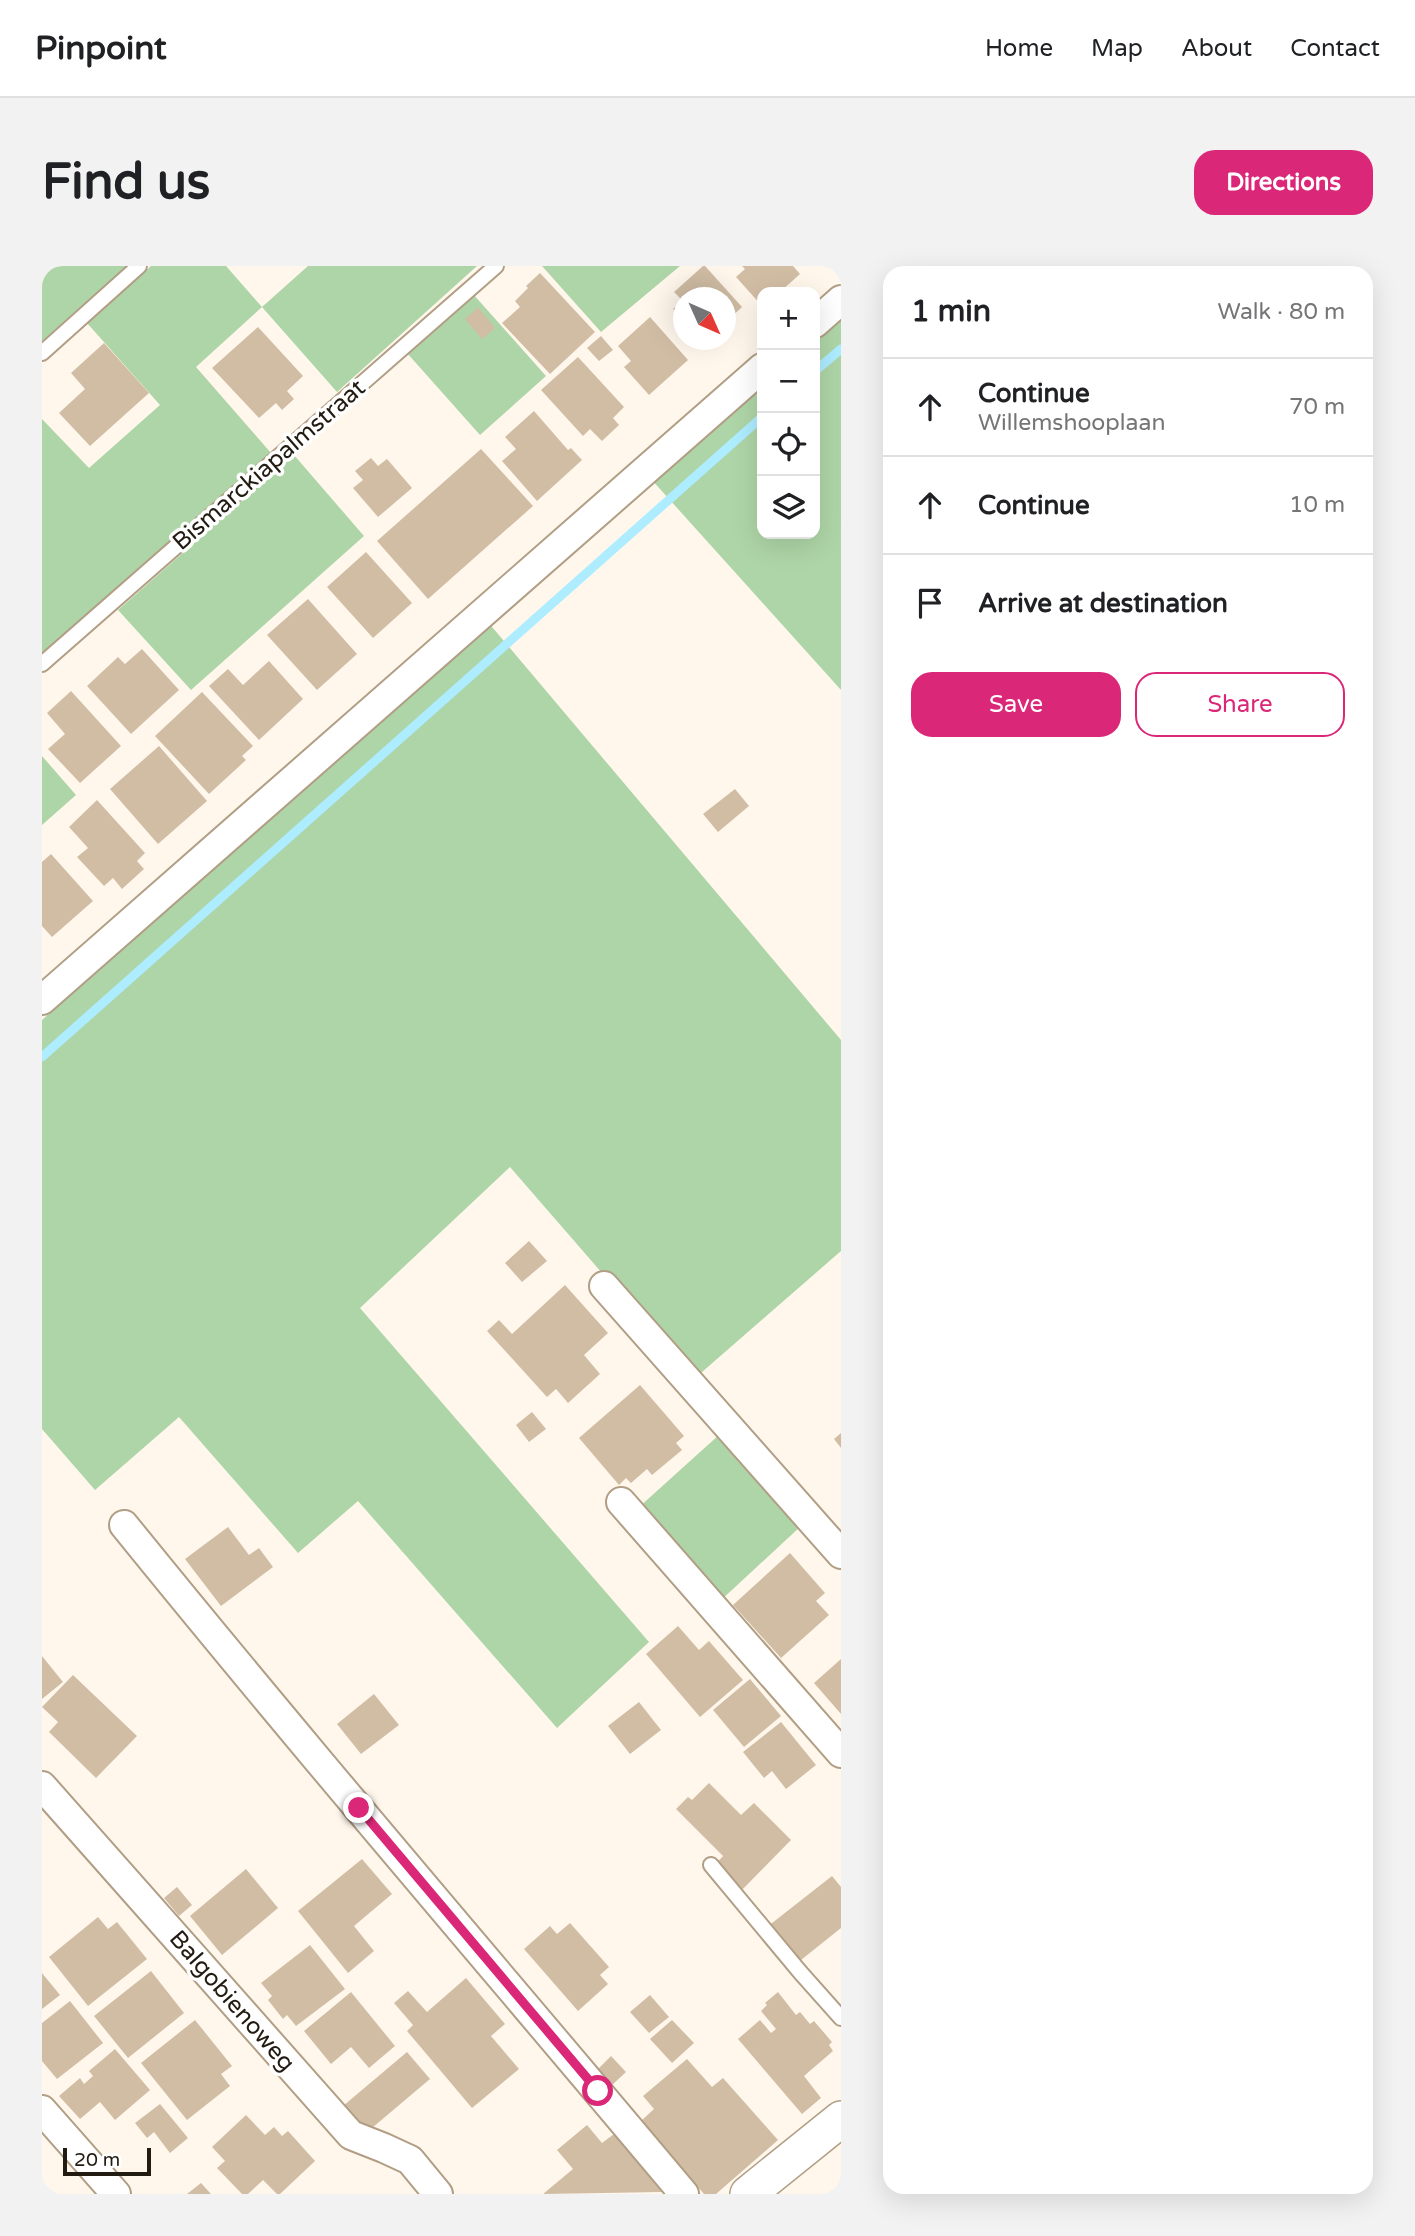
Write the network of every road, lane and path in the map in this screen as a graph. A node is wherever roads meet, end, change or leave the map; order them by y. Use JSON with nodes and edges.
{"nodes":[{"id":1,"x":139,"y":266,"type":"edge"},
{"id":2,"x":496,"y":266,"type":"edge"},
{"id":3,"x":841,"y":300,"type":"edge"},
{"id":4,"x":820,"y":319,"type":"edge"},
{"id":5,"x":42,"y":354,"type":"edge"},
{"id":6,"x":757,"y":372,"type":"edge"},
{"id":7,"x":42,"y":664,"type":"edge"},
{"id":8,"x":42,"y":1000,"type":"edge"},
{"id":9,"x":604,"y":1286,"type":"dead end"},
{"id":10,"x":621,"y":1502,"type":"dead end"},
{"id":11,"x":124,"y":1525,"type":"dead end"},
{"id":12,"x":841,"y":1554,"type":"edge"},
{"id":13,"x":841,"y":1753,"type":"edge"},
{"id":14,"x":42,"y":1786,"type":"edge"},
{"id":15,"x":711,"y":1865,"type":"dead end"},
{"id":16,"x":841,"y":2018,"type":"edge"},
{"id":17,"x":42,"y":2110,"type":"edge"},
{"id":18,"x":840,"y":2121,"type":"edge"},
{"id":19,"x":116,"y":2194,"type":"edge"},
{"id":20,"x":438,"y":2194,"type":"edge"},
{"id":21,"x":684,"y":2194,"type":"edge"},
{"id":22,"x":748,"y":2194,"type":"edge"}],
"edges":[{"from":1,"to":5,"type":"lane"},
{"from":2,"to":7,"type":"lane","name":"Bismarckiapalmstraat"},
{"from":3,"to":4,"type":"street"},
{"from":6,"to":8,"type":"street"},
{"from":9,"to":12,"type":"street"},
{"from":10,"to":13,"type":"street"},
{"from":11,"to":21,"type":"street"},
{"from":14,"to":20,"type":"street","name":"Balgobienoweg"},
{"from":15,"to":16,"type":"lane"},
{"from":17,"to":19,"type":"street"},
{"from":18,"to":22,"type":"street"}]}
